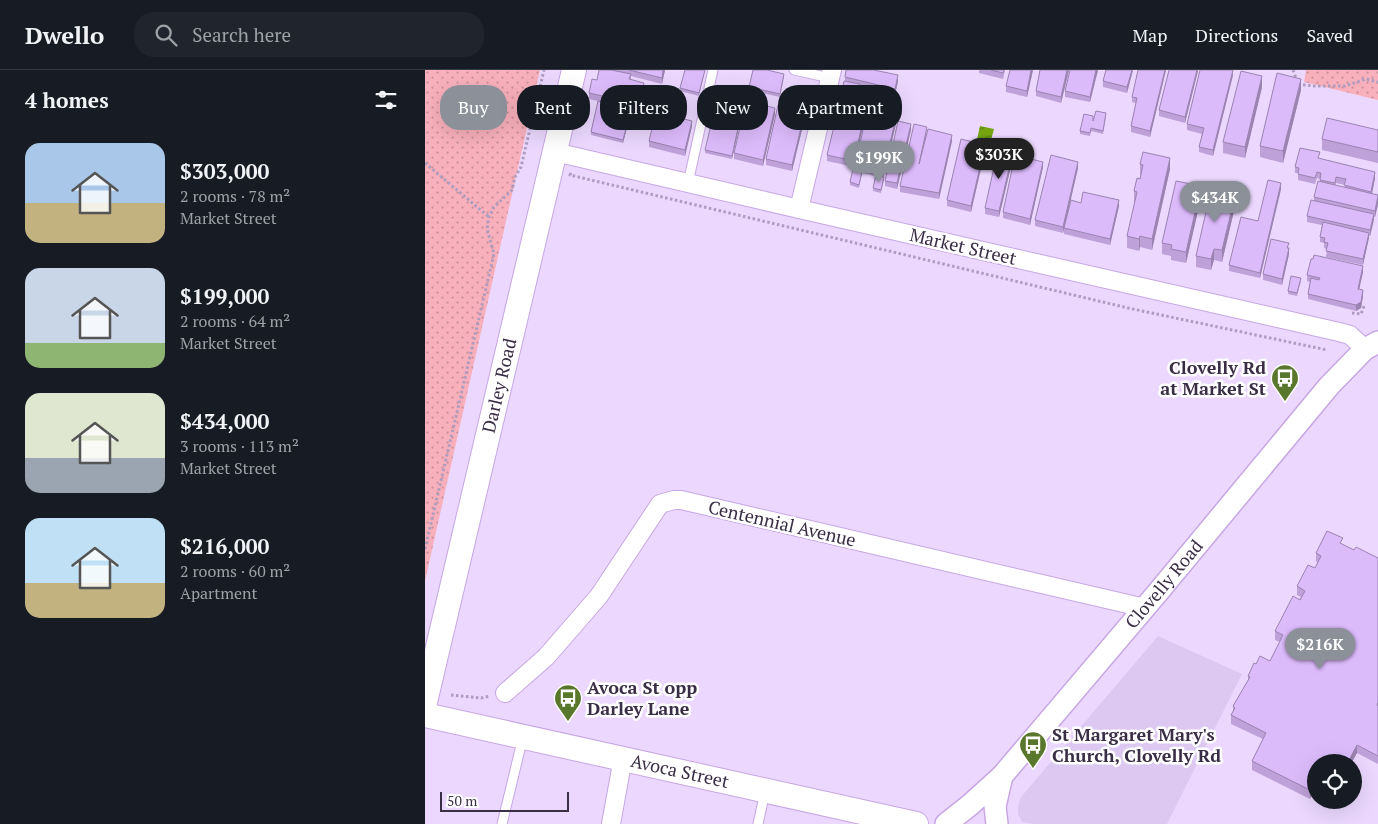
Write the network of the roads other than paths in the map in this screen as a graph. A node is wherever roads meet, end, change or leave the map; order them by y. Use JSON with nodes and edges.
{"nodes":[{"id":1,"x":574,"y":70,"type":"edge"},
{"id":2,"x":713,"y":70,"type":"edge"},
{"id":3,"x":794,"y":70,"type":"edge"},
{"id":4,"x":831,"y":74,"type":"edge"},
{"id":5,"x":555,"y":152,"type":"junction"},
{"id":6,"x":688,"y":183,"type":"junction"},
{"id":7,"x":799,"y":209,"type":"junction"},
{"id":8,"x":1372,"y":346,"type":"edge"},
{"id":9,"x":1145,"y":608,"type":"junction"},
{"id":10,"x":505,"y":693,"type":"dead end"},
{"id":11,"x":425,"y":702,"type":"edge"},
{"id":12,"x":435,"y":717,"type":"edge"},
{"id":13,"x":523,"y":736,"type":"junction"},
{"id":14,"x":623,"y":758,"type":"junction"},
{"id":15,"x":1002,"y":776,"type":"junction"},
{"id":16,"x":765,"y":790,"type":"junction"},
{"id":17,"x":502,"y":824,"type":"edge"},
{"id":18,"x":611,"y":824,"type":"edge"},
{"id":19,"x":758,"y":824,"type":"edge"},
{"id":20,"x":916,"y":824,"type":"edge"},
{"id":21,"x":946,"y":824,"type":"edge"},
{"id":22,"x":997,"y":824,"type":"edge"}],
"edges":[{"from":1,"to":5,"type":"main road","name":"Darley Road"},
{"from":2,"to":6,"type":"lane"},
{"from":3,"to":4,"type":"lane"},
{"from":4,"to":7,"type":"street"},
{"from":5,"to":6,"type":"street","name":"Market Street"},
{"from":5,"to":11,"type":"main road","name":"Darley Road"},
{"from":6,"to":7,"type":"street","name":"Market Street"},
{"from":7,"to":8,"type":"street","name":"Market Street"},
{"from":8,"to":9,"type":"street","name":"Clovelly Road"},
{"from":9,"to":10,"type":"street","name":"Centennial Avenue"},
{"from":9,"to":15,"type":"street","name":"Clovelly Road"},
{"from":12,"to":13,"type":"main road","name":"Avoca Street"},
{"from":13,"to":14,"type":"main road","name":"Avoca Street"},
{"from":13,"to":17,"type":"lane"},
{"from":14,"to":16,"type":"main road","name":"Avoca Street"},
{"from":14,"to":18,"type":"street"},
{"from":15,"to":21,"type":"street","name":"Clovelly Road"},
{"from":15,"to":22,"type":"street"},
{"from":16,"to":19,"type":"lane"},
{"from":16,"to":20,"type":"main road","name":"Avoca Street"}]}
